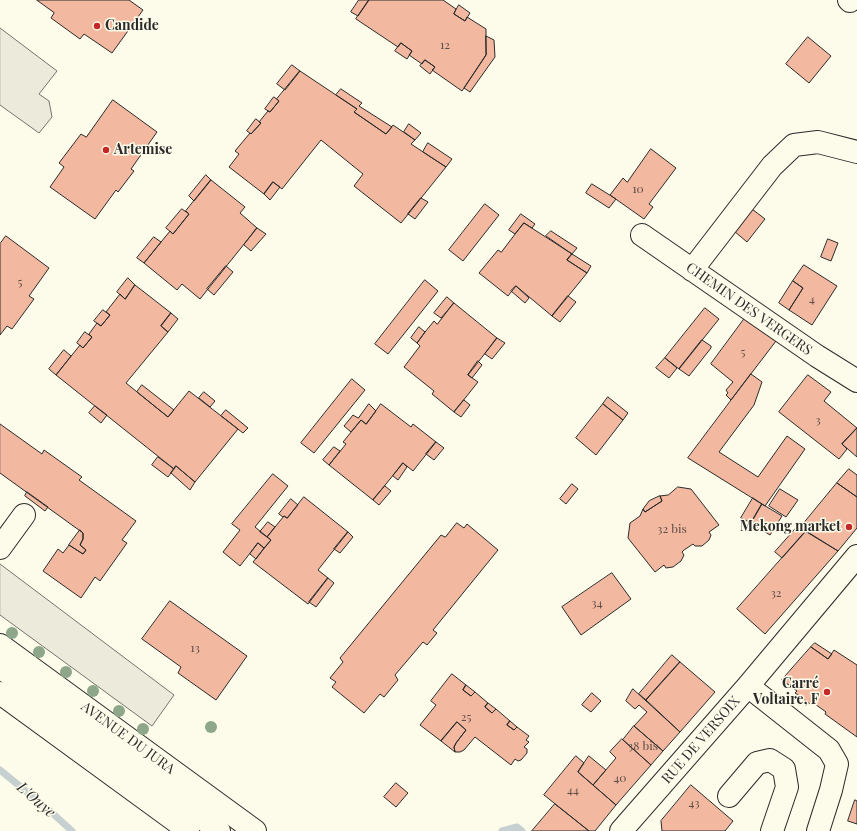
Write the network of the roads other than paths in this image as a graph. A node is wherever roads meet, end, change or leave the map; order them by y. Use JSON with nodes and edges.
{"nodes":[{"id":1,"x":857,"y":152,"type":"edge"},
{"id":2,"x":642,"y":235,"type":"dead end"},
{"id":3,"x":692,"y":270,"type":"junction"},
{"id":4,"x":857,"y":381,"type":"edge"},
{"id":5,"x":24,"y":515,"type":"dead end"},
{"id":6,"x":0,"y":548,"type":"edge"},
{"id":7,"x":857,"y":556,"type":"edge"},
{"id":8,"x":0,"y":645,"type":"edge"},
{"id":9,"x":0,"y":667,"type":"edge"},
{"id":10,"x":748,"y":686,"type":"junction"},
{"id":11,"x":0,"y":692,"type":"edge"},
{"id":12,"x":729,"y":796,"type":"dead end"},
{"id":13,"x":188,"y":831,"type":"edge"},
{"id":14,"x":219,"y":831,"type":"edge"},
{"id":15,"x":255,"y":831,"type":"edge"},
{"id":16,"x":621,"y":831,"type":"edge"},
{"id":17,"x":772,"y":831,"type":"edge"},
{"id":18,"x":818,"y":831,"type":"edge"}],
"edges":[{"from":1,"to":3,"type":"street"},
{"from":2,"to":3,"type":"street","name":"CHEMIN DES VERGERS"},
{"from":3,"to":4,"type":"street","name":"CHEMIN DES VERGERS"},
{"from":5,"to":6,"type":"street"},
{"from":7,"to":10,"type":"street","name":"RUE DE VERSOIX"},
{"from":8,"to":15,"type":"street","name":"AVENUE DU JURA"},
{"from":9,"to":14,"type":"street"},
{"from":10,"to":16,"type":"street","name":"RUE DE VERSOIX"},
{"from":10,"to":18,"type":"street"},
{"from":11,"to":13,"type":"street"},
{"from":12,"to":17,"type":"street"}]}
